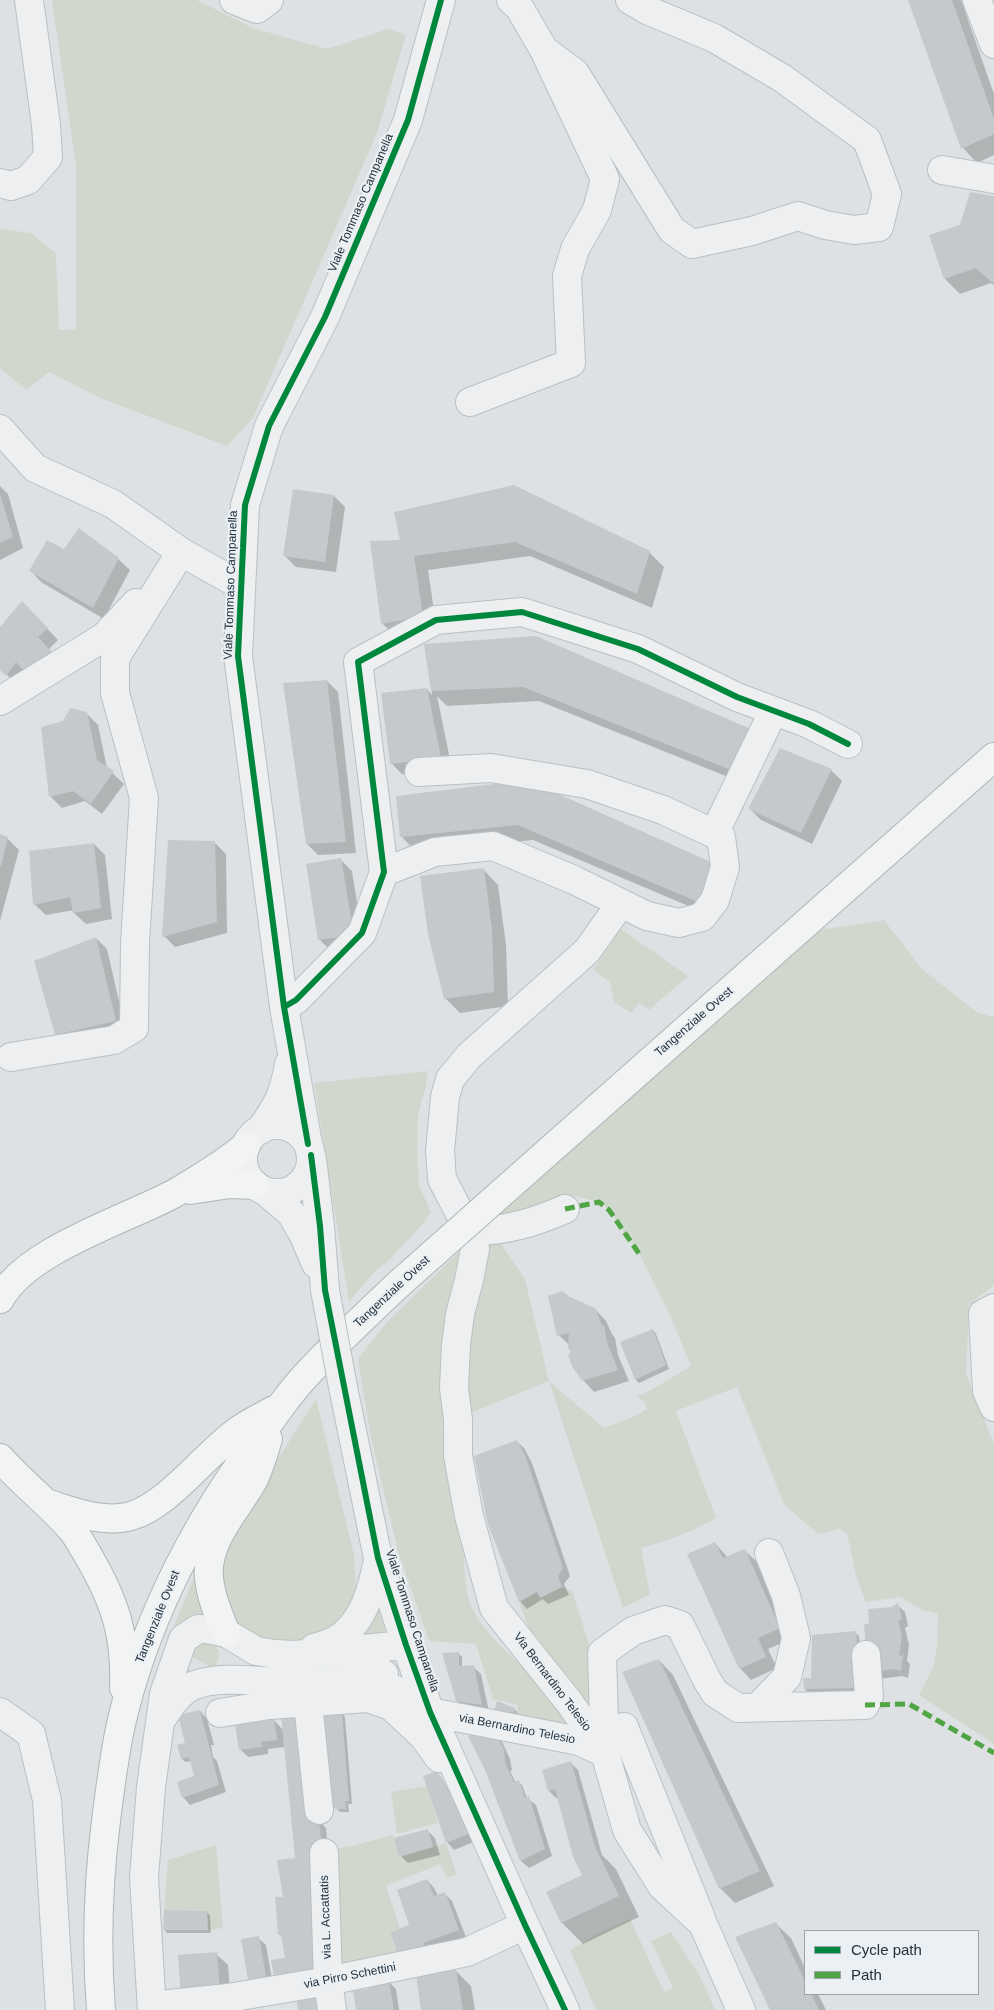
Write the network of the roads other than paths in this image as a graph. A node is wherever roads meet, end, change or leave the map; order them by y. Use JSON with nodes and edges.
{"nodes":[{"id":1,"x":29,"y":0,"type":"edge"},
{"id":2,"x":234,"y":0,"type":"edge"},
{"id":3,"x":269,"y":0,"type":"edge"},
{"id":4,"x":441,"y":0,"type":"edge"},
{"id":5,"x":511,"y":0,"type":"edge"},
{"id":6,"x":630,"y":0,"type":"edge"},
{"id":7,"x":978,"y":0,"type":"edge"},
{"id":8,"x":994,"y":44,"type":"edge"},
{"id":9,"x":544,"y":50,"type":"junction"},
{"id":10,"x":942,"y":170,"type":"dead end"},
{"id":11,"x":994,"y":179,"type":"edge"},
{"id":12,"x":0,"y":182,"type":"edge"},
{"id":13,"x":470,"y":402,"type":"dead end"},
{"id":14,"x":0,"y":429,"type":"edge"},
{"id":15,"x":177,"y":559,"type":"junction"},
{"id":16,"x":240,"y":585,"type":"junction"},
{"id":17,"x":0,"y":701,"type":"edge"},
{"id":18,"x":773,"y":712,"type":"junction"},
{"id":19,"x":848,"y":744,"type":"dead end"},
{"id":20,"x":994,"y":757,"type":"edge"},
{"id":21,"x":418,"y":772,"type":"dead end"},
{"id":22,"x":714,"y":834,"type":"junction"},
{"id":23,"x":384,"y":872,"type":"junction"},
{"id":24,"x":621,"y":903,"type":"junction"},
{"id":25,"x":284,"y":1007,"type":"junction"},
{"id":26,"x":292,"y":1048,"type":"junction"},
{"id":27,"x":11,"y":1057,"type":"dead end"},
{"id":28,"x":253,"y":1138,"type":"junction"},
{"id":29,"x":310,"y":1150,"type":"junction"},
{"id":30,"x":260,"y":1188,"type":"junction"},
{"id":31,"x":176,"y":1192,"type":"junction"},
{"id":32,"x":565,"y":1208,"type":"dead end"},
{"id":33,"x":469,"y":1231,"type":"junction"},
{"id":34,"x":325,"y":1290,"type":"junction"},
{"id":35,"x":0,"y":1299,"type":"edge"},
{"id":36,"x":994,"y":1308,"type":"edge"},
{"id":37,"x":280,"y":1406,"type":"junction"},
{"id":38,"x":994,"y":1407,"type":"edge"},
{"id":39,"x":0,"y":1458,"type":"edge"},
{"id":40,"x":44,"y":1502,"type":"junction"},
{"id":41,"x":769,"y":1554,"type":"dead end"},
{"id":42,"x":378,"y":1558,"type":"junction"},
{"id":43,"x":226,"y":1633,"type":"junction"},
{"id":44,"x":406,"y":1645,"type":"junction"},
{"id":45,"x":294,"y":1655,"type":"junction"},
{"id":46,"x":866,"y":1655,"type":"dead end"},
{"id":47,"x":416,"y":1672,"type":"junction"},
{"id":48,"x":366,"y":1676,"type":"junction"},
{"id":49,"x":215,"y":1680,"type":"junction"},
{"id":50,"x":308,"y":1703,"type":"junction"},
{"id":51,"x":758,"y":1707,"type":"junction"},
{"id":52,"x":0,"y":1712,"type":"edge"},
{"id":53,"x":430,"y":1712,"type":"junction"},
{"id":54,"x":220,"y":1713,"type":"dead end"},
{"id":55,"x":160,"y":1722,"type":"junction"},
{"id":56,"x":121,"y":1724,"type":"junction"},
{"id":57,"x":624,"y":1727,"type":"dead end"},
{"id":58,"x":605,"y":1753,"type":"junction"},
{"id":59,"x":467,"y":1795,"type":"junction"},
{"id":60,"x":319,"y":1810,"type":"dead end"},
{"id":61,"x":324,"y":1854,"type":"dead end"},
{"id":62,"x":704,"y":1924,"type":"junction"},
{"id":63,"x":525,"y":1925,"type":"junction"},
{"id":64,"x":328,"y":1981,"type":"junction"},
{"id":65,"x":161,"y":2007,"type":"edge"},
{"id":66,"x":60,"y":2010,"type":"edge"},
{"id":67,"x":101,"y":2010,"type":"edge"},
{"id":68,"x":332,"y":2010,"type":"edge"},
{"id":69,"x":565,"y":2010,"type":"edge"},
{"id":70,"x":742,"y":2010,"type":"edge"}],
"edges":[{"from":1,"to":12,"type":"street"},
{"from":2,"to":3,"type":"street"},
{"from":4,"to":16,"type":"street","name":"Viale Tommaso Campanella"},
{"from":5,"to":9,"type":"street"},
{"from":6,"to":9,"type":"street"},
{"from":7,"to":8,"type":"street"},
{"from":9,"to":13,"type":"street"},
{"from":10,"to":11,"type":"street"},
{"from":14,"to":15,"type":"street"},
{"from":15,"to":16,"type":"street"},
{"from":15,"to":17,"type":"street"},
{"from":15,"to":27,"type":"street"},
{"from":16,"to":25,"type":"street","name":"Viale Tommaso Campanella"},
{"from":18,"to":19,"type":"street"},
{"from":18,"to":22,"type":"street"},
{"from":18,"to":23,"type":"street"},
{"from":20,"to":37,"type":"highway","name":"Tangenziale Ovest","bridge":true},
{"from":21,"to":22,"type":"street"},
{"from":22,"to":24,"type":"street"},
{"from":23,"to":24,"type":"street"},
{"from":23,"to":25,"type":"street"},
{"from":24,"to":33,"type":"street","name":"Via Bernardino Telesio"},
{"from":25,"to":26,"type":"street","name":"Viale Tommaso Campanella"},
{"from":26,"to":28,"type":"street","name":"Viale Tommaso Campanella"},
{"from":26,"to":29,"type":"street","name":"Viale Tommaso Campanella"},
{"from":28,"to":29,"type":"street"},
{"from":28,"to":30,"type":"street"},
{"from":28,"to":31,"type":"highway"},
{"from":29,"to":30,"type":"street"},
{"from":29,"to":34,"type":"street","name":"Viale Tommaso Campanella"},
{"from":30,"to":31,"type":"highway"},
{"from":30,"to":34,"type":"street","name":"Viale Tommaso Campanella"},
{"from":31,"to":35,"type":"highway"},
{"from":32,"to":33,"type":"street"},
{"from":33,"to":58,"type":"street","name":"Via Bernardino Telesio"},
{"from":34,"to":42,"type":"street","name":"Viale Tommaso Campanella","bridge":true},
{"from":36,"to":38,"type":"street"},
{"from":37,"to":40,"type":"highway"},
{"from":37,"to":43,"type":"highway"},
{"from":37,"to":56,"type":"highway","name":"Tangenziale Ovest"},
{"from":39,"to":40,"type":"highway"},
{"from":40,"to":56,"type":"highway"},
{"from":41,"to":51,"type":"street"},
{"from":42,"to":44,"type":"street","name":"Viale Tommaso Campanella"},
{"from":42,"to":45,"type":"street"},
{"from":43,"to":45,"type":"street"},
{"from":43,"to":49,"type":"street"},
{"from":43,"to":55,"type":"street"},
{"from":44,"to":45,"type":"street"},
{"from":44,"to":47,"type":"street","name":"Viale Tommaso Campanella"},
{"from":46,"to":51,"type":"street","name":"Via Bernardino Telesio"},
{"from":47,"to":48,"type":"street"},
{"from":47,"to":53,"type":"street","name":"Viale Tommaso Campanella"},
{"from":48,"to":49,"type":"street"},
{"from":48,"to":53,"type":"street"},
{"from":49,"to":55,"type":"street"},
{"from":50,"to":54,"type":"street"},
{"from":50,"to":59,"type":"street"},
{"from":50,"to":60,"type":"street"},
{"from":51,"to":58,"type":"street","name":"Via Bernardino Telesio"},
{"from":52,"to":66,"type":"street"},
{"from":53,"to":58,"type":"street","name":"via Bernardino Telesio"},
{"from":53,"to":59,"type":"street","name":"Viale Tommaso Campanella"},
{"from":55,"to":65,"type":"street"},
{"from":56,"to":67,"type":"highway","name":"Tangenziale Ovest"},
{"from":57,"to":62,"type":"street"},
{"from":58,"to":62,"type":"street"},
{"from":59,"to":63,"type":"street","name":"Viale Tommaso Campanella"},
{"from":61,"to":64,"type":"street","name":"via L. Accattatis"},
{"from":62,"to":70,"type":"street"},
{"from":63,"to":64,"type":"street","name":"via Pirro Schettini"},
{"from":63,"to":69,"type":"street","name":"Viale Tommaso Campanella"},
{"from":64,"to":65,"type":"street","name":"via Pirro Schettini"},
{"from":64,"to":68,"type":"street","name":"via L. Accattatis"}]}
